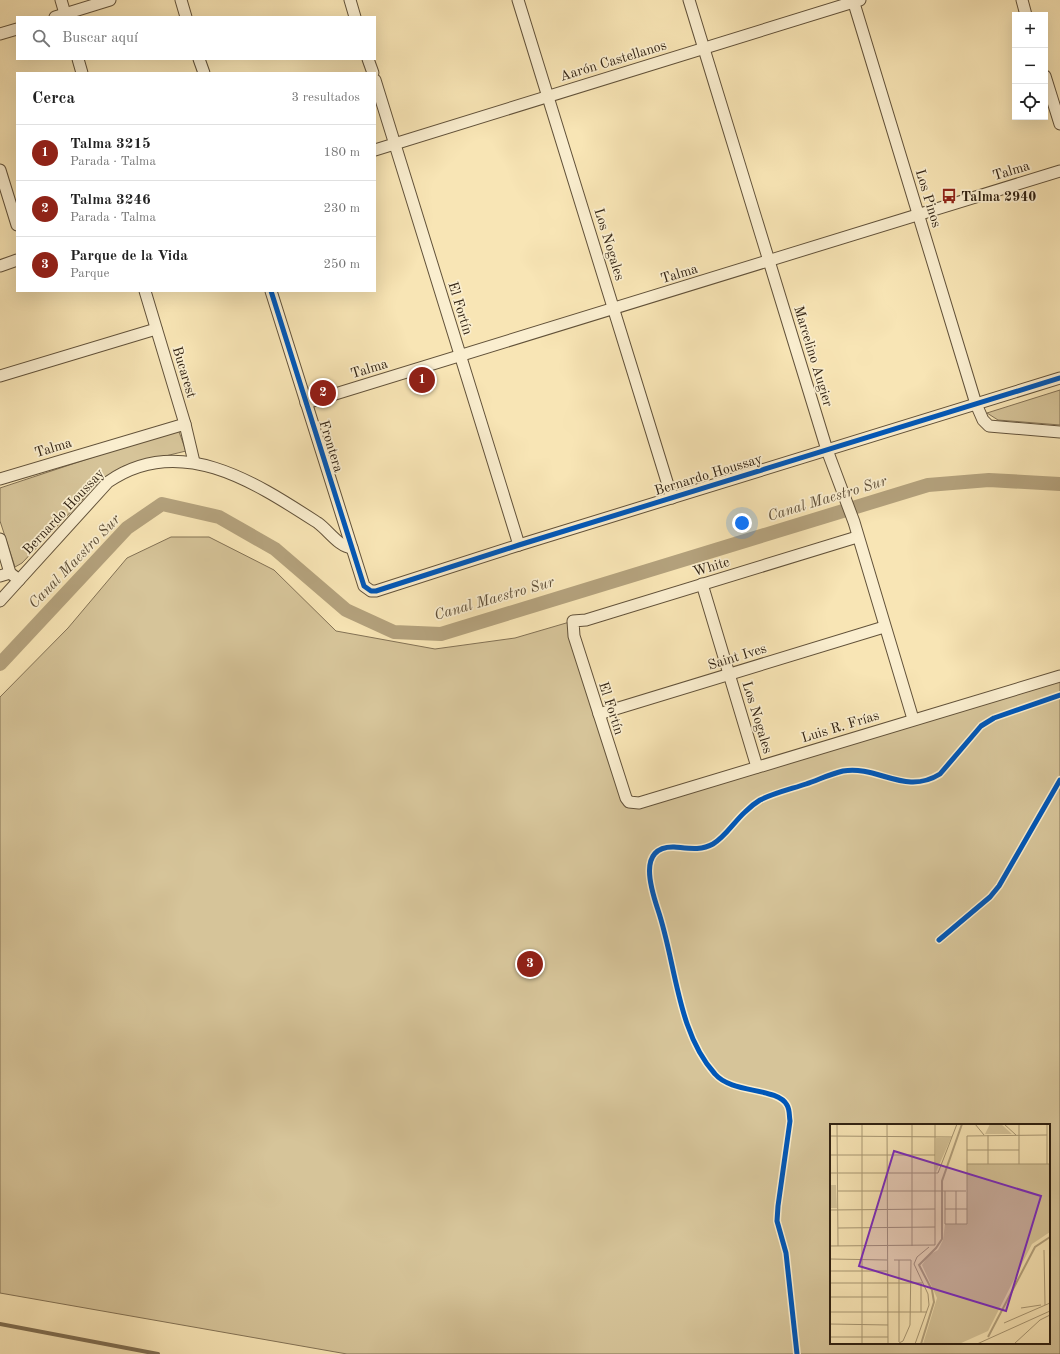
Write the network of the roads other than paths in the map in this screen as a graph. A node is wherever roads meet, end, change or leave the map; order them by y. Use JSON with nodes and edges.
{"nodes":[{"id":1,"x":61,"y":0,"type":"edge"},
{"id":2,"x":110,"y":0,"type":"edge"},
{"id":3,"x":181,"y":0,"type":"edge"},
{"id":4,"x":350,"y":0,"type":"edge"},
{"id":5,"x":518,"y":0,"type":"edge"},
{"id":6,"x":689,"y":0,"type":"edge"},
{"id":7,"x":1022,"y":0,"type":"edge"},
{"id":8,"x":855,"y":1,"type":"edge"},
{"id":9,"x":1025,"y":12,"type":"edge"},
{"id":10,"x":62,"y":16,"type":"edge"},
{"id":11,"x":186,"y":16,"type":"edge"},
{"id":12,"x":355,"y":16,"type":"edge"},
{"id":13,"x":16,"y":29,"type":"edge"},
{"id":14,"x":0,"y":34,"type":"edge"},
{"id":15,"x":704,"y":48,"type":"junction"},
{"id":16,"x":78,"y":60,"type":"edge"},
{"id":17,"x":200,"y":60,"type":"edge"},
{"id":18,"x":368,"y":60,"type":"edge"},
{"id":19,"x":82,"y":72,"type":"edge"},
{"id":20,"x":204,"y":72,"type":"edge"},
{"id":21,"x":373,"y":72,"type":"edge"},
{"id":22,"x":376,"y":83,"type":"edge"},
{"id":23,"x":1048,"y":84,"type":"edge"},
{"id":24,"x":548,"y":96,"type":"junction"},
{"id":25,"x":1060,"y":124,"type":"edge"},
{"id":26,"x":395,"y":144,"type":"junction"},
{"id":27,"x":376,"y":150,"type":"edge"},
{"id":28,"x":0,"y":170,"type":"edge"},
{"id":29,"x":1060,"y":171,"type":"edge"},
{"id":30,"x":918,"y":214,"type":"junction"},
{"id":31,"x":16,"y":222,"type":"edge"},
{"id":32,"x":16,"y":260,"type":"edge"},
{"id":33,"x":769,"y":261,"type":"junction"},
{"id":34,"x":0,"y":266,"type":"edge"},
{"id":35,"x":145,"y":292,"type":"edge"},
{"id":36,"x":271,"y":292,"type":"edge"},
{"id":37,"x":614,"y":309,"type":"junction"},
{"id":38,"x":156,"y":328,"type":"junction"},
{"id":39,"x":460,"y":356,"type":"junction"},
{"id":40,"x":0,"y":376,"type":"edge"},
{"id":41,"x":1060,"y":378,"type":"edge"},
{"id":42,"x":306,"y":404,"type":"junction"},
{"id":43,"x":976,"y":404,"type":"junction"},
{"id":44,"x":185,"y":424,"type":"junction"},
{"id":45,"x":1060,"y":432,"type":"edge"},
{"id":46,"x":827,"y":450,"type":"junction"},
{"id":47,"x":194,"y":462,"type":"junction"},
{"id":48,"x":0,"y":478,"type":"edge"},
{"id":49,"x":672,"y":498,"type":"junction"},
{"id":50,"x":857,"y":536,"type":"junction"},
{"id":51,"x":0,"y":539,"type":"edge"},
{"id":52,"x":519,"y":545,"type":"junction"},
{"id":53,"x":352,"y":548,"type":"junction"},
{"id":54,"x":5,"y":574,"type":"edge"},
{"id":55,"x":19,"y":580,"type":"junction"},
{"id":56,"x":702,"y":584,"type":"junction"},
{"id":57,"x":364,"y":586,"type":"joint"},
{"id":58,"x":0,"y":601,"type":"edge"},
{"id":59,"x":574,"y":621,"type":"joint"},
{"id":60,"x":884,"y":627,"type":"junction"},
{"id":61,"x":729,"y":674,"type":"junction"},
{"id":62,"x":1060,"y":676,"type":"edge"},
{"id":63,"x":599,"y":714,"type":"junction"},
{"id":64,"x":913,"y":719,"type":"junction"},
{"id":65,"x":757,"y":767,"type":"junction"},
{"id":66,"x":629,"y":802,"type":"joint"}],
"edges":[{"from":1,"to":10,"type":"street"},
{"from":2,"to":10,"type":"street"},
{"from":3,"to":11,"type":"street"},
{"from":4,"to":12,"type":"street"},
{"from":5,"to":24,"type":"street","name":"Los Nogales"},
{"from":6,"to":15,"type":"street","name":"Marcelino Augier"},
{"from":7,"to":9,"type":"street"},
{"from":8,"to":15,"type":"street","name":"Aarón Castellanos"},
{"from":8,"to":30,"type":"street","name":"Los Pinos"},
{"from":13,"to":14,"type":"street"},
{"from":15,"to":24,"type":"street","name":"Aarón Castellanos"},
{"from":15,"to":33,"type":"street","name":"Marcelino Augier"},
{"from":16,"to":19,"type":"street"},
{"from":17,"to":20,"type":"street"},
{"from":18,"to":21,"type":"street"},
{"from":22,"to":26,"type":"street","name":"El Fortín"},
{"from":23,"to":25,"type":"street"},
{"from":24,"to":26,"type":"street","name":"Aarón Castellanos"},
{"from":24,"to":37,"type":"street","name":"Los Nogales"},
{"from":26,"to":27,"type":"street","name":"Aarón Castellanos"},
{"from":26,"to":39,"type":"street","name":"El Fortín"},
{"from":28,"to":31,"type":"street"},
{"from":29,"to":30,"type":"street","name":"Talma"},
{"from":30,"to":33,"type":"street","name":"Talma"},
{"from":30,"to":43,"type":"street","name":"Los Pinos"},
{"from":32,"to":34,"type":"street"},
{"from":33,"to":37,"type":"street","name":"Talma"},
{"from":33,"to":46,"type":"street","name":"Marcelino Augier"},
{"from":35,"to":38,"type":"street","name":"Bucarest"},
{"from":36,"to":42,"type":"street","name":"Frontera"},
{"from":37,"to":39,"type":"street","name":"Talma"},
{"from":37,"to":49,"type":"street","name":"Los Nogales"},
{"from":38,"to":40,"type":"street"},
{"from":38,"to":44,"type":"street","name":"Bucarest"},
{"from":39,"to":42,"type":"street","name":"Talma"},
{"from":39,"to":52,"type":"street","name":"El Fortín"},
{"from":41,"to":43,"type":"street","name":"Bernardo Houssay"},
{"from":42,"to":53,"type":"street","name":"Frontera"},
{"from":43,"to":45,"type":"street","name":"Los Pinos"},
{"from":43,"to":46,"type":"street","name":"Bernardo Houssay"},
{"from":44,"to":47,"type":"street","name":"Bucarest"},
{"from":44,"to":48,"type":"street","name":"Talma"},
{"from":46,"to":49,"type":"street","name":"Bernardo Houssay"},
{"from":46,"to":50,"type":"street","name":"Marcelino Augier"},
{"from":47,"to":53,"type":"street","name":"Bernardo Houssay"},
{"from":47,"to":55,"type":"street","name":"Bernardo Houssay"},
{"from":49,"to":52,"type":"street","name":"Bernardo Houssay"},
{"from":50,"to":56,"type":"street","name":"White"},
{"from":50,"to":60,"type":"street","name":"Marcelino Augier"},
{"from":51,"to":54,"type":"street"},
{"from":52,"to":57,"type":"street","name":"Bernardo Houssay"},
{"from":53,"to":57,"type":"street","name":"Frontera"},
{"from":54,"to":55,"type":"street"},
{"from":55,"to":58,"type":"street","name":"Bernardo Houssay"},
{"from":56,"to":59,"type":"street","name":"White"},
{"from":56,"to":61,"type":"street","name":"Los Nogales"},
{"from":59,"to":63,"type":"street","name":"El Fortín"},
{"from":60,"to":61,"type":"street","name":"Saint Ives"},
{"from":60,"to":64,"type":"street","name":"Marcelino Augier"},
{"from":61,"to":63,"type":"street","name":"Saint Ives"},
{"from":61,"to":65,"type":"street","name":"Los Nogales"},
{"from":62,"to":64,"type":"street","name":"Luis R. Frías"},
{"from":63,"to":66,"type":"street","name":"El Fortín"},
{"from":64,"to":65,"type":"street","name":"Luis R. Frías"},
{"from":65,"to":66,"type":"street","name":"Luis R. Frías"}]}
